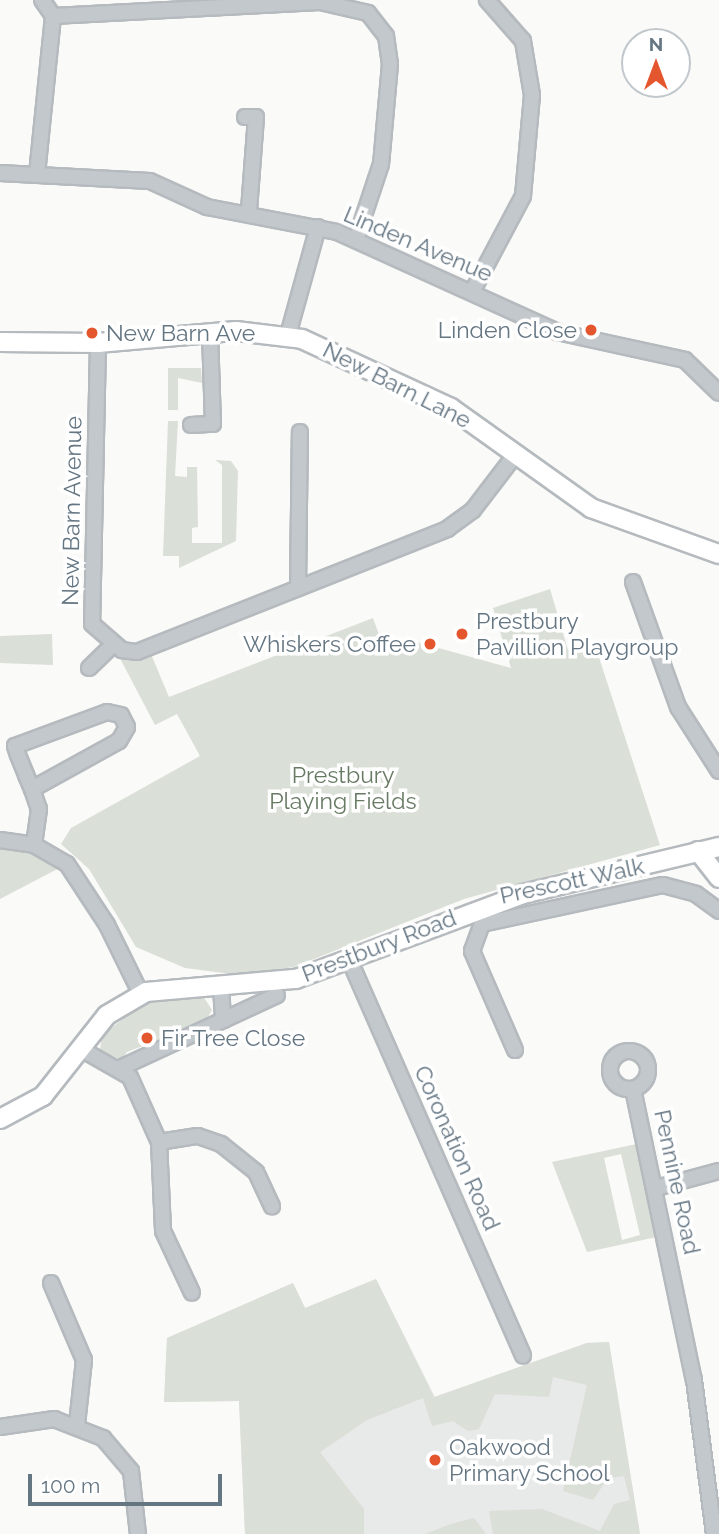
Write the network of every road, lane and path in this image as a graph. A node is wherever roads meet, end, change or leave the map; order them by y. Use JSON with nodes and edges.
{"nodes":[{"id":1,"x":42,"y":0,"type":"edge"},
{"id":2,"x":487,"y":0,"type":"edge"},
{"id":3,"x":53,"y":16,"type":"junction"},
{"id":4,"x":257,"y":117,"type":"dead end"},
{"id":5,"x":0,"y":173,"type":"edge"},
{"id":6,"x":37,"y":174,"type":"junction"},
{"id":7,"x":248,"y":211,"type":"junction"},
{"id":8,"x":318,"y":227,"type":"junction"},
{"id":9,"x":356,"y":239,"type":"junction"},
{"id":10,"x":471,"y":292,"type":"junction"},
{"id":11,"x":210,"y":332,"type":"junction"},
{"id":12,"x":288,"y":335,"type":"junction"},
{"id":13,"x":0,"y":342,"type":"edge"},
{"id":14,"x":98,"y":343,"type":"junction"},
{"id":15,"x":719,"y":393,"type":"edge"},
{"id":16,"x":191,"y":425,"type":"dead end"},
{"id":17,"x":300,"y":432,"type":"dead end"},
{"id":18,"x":515,"y":455,"type":"junction"},
{"id":19,"x":719,"y":554,"type":"edge"},
{"id":20,"x":633,"y":582,"type":"dead end"},
{"id":21,"x":298,"y":588,"type":"junction"},
{"id":22,"x":113,"y":645,"type":"junction"},
{"id":23,"x":89,"y":668,"type":"dead end"},
{"id":24,"x":719,"y":771,"type":"edge"},
{"id":25,"x":32,"y":789,"type":"junction"},
{"id":26,"x":0,"y":840,"type":"edge"},
{"id":27,"x":34,"y":845,"type":"junction"},
{"id":28,"x":719,"y":847,"type":"edge"},
{"id":29,"x":698,"y":852,"type":"junction"},
{"id":30,"x":719,"y":878,"type":"edge"},
{"id":31,"x":719,"y":911,"type":"edge"},
{"id":32,"x":349,"y":959,"type":"junction"},
{"id":33,"x":221,"y":988,"type":"junction"},
{"id":34,"x":141,"y":994,"type":"junction"},
{"id":35,"x":277,"y":995,"type":"dead end"},
{"id":36,"x":223,"y":1020,"type":"junction"},
{"id":37,"x":81,"y":1049,"type":"junction"},
{"id":38,"x":515,"y":1049,"type":"dead end"},
{"id":39,"x":120,"y":1068,"type":"junction"},
{"id":40,"x":633,"y":1089,"type":"dead end"},
{"id":41,"x":0,"y":1119,"type":"edge"},
{"id":42,"x":159,"y":1142,"type":"junction"},
{"id":43,"x":719,"y":1171,"type":"edge"},
{"id":44,"x":656,"y":1188,"type":"junction"},
{"id":45,"x":272,"y":1207,"type":"dead end"},
{"id":46,"x":51,"y":1283,"type":"dead end"},
{"id":47,"x":192,"y":1293,"type":"dead end"},
{"id":48,"x":523,"y":1356,"type":"dead end"},
{"id":49,"x":77,"y":1424,"type":"junction"},
{"id":50,"x":0,"y":1427,"type":"edge"},
{"id":51,"x":138,"y":1534,"type":"edge"},
{"id":52,"x":714,"y":1534,"type":"edge"}],
"edges":[{"from":1,"to":3,"type":"street"},
{"from":2,"to":10,"type":"street"},
{"from":3,"to":6,"type":"street"},
{"from":3,"to":9,"type":"street"},
{"from":4,"to":7,"type":"street"},
{"from":5,"to":6,"type":"street","name":"Linden Avenue"},
{"from":6,"to":7,"type":"street","name":"Linden Avenue"},
{"from":7,"to":8,"type":"street","name":"Linden Avenue"},
{"from":8,"to":9,"type":"street","name":"Linden Avenue"},
{"from":8,"to":12,"type":"street"},
{"from":9,"to":10,"type":"street","name":"Linden Avenue"},
{"from":10,"to":15,"type":"street","name":"Linden Avenue"},
{"from":11,"to":12,"type":"main road","name":"New Barn Lane"},
{"from":11,"to":14,"type":"main road","name":"New Barn Lane"},
{"from":11,"to":16,"type":"street"},
{"from":12,"to":18,"type":"main road","name":"New Barn Lane"},
{"from":13,"to":14,"type":"main road","name":"New Barn Lane"},
{"from":14,"to":22,"type":"street","name":"New Barn Avenue"},
{"from":17,"to":21,"type":"street"},
{"from":18,"to":19,"type":"main road","name":"New Barn Lane"},
{"from":18,"to":21,"type":"street"},
{"from":20,"to":24,"type":"street"},
{"from":21,"to":22,"type":"street"},
{"from":22,"to":23,"type":"street"},
{"from":25,"to":25,"type":"street"},
{"from":25,"to":27,"type":"street"},
{"from":26,"to":27,"type":"street"},
{"from":27,"to":34,"type":"street"},
{"from":28,"to":29,"type":"main road","name":"Prestbury Road"},
{"from":29,"to":30,"type":"main road"},
{"from":29,"to":32,"type":"main road","name":"Prestbury Road"},
{"from":31,"to":38,"type":"street","name":"Prescott Walk"},
{"from":32,"to":33,"type":"main road","name":"Prestbury Road"},
{"from":32,"to":48,"type":"street","name":"Coronation Road"},
{"from":33,"to":34,"type":"main road","name":"Prestbury Road"},
{"from":33,"to":36,"type":"street"},
{"from":34,"to":37,"type":"main road","name":"Prestbury Road"},
{"from":35,"to":36,"type":"street"},
{"from":36,"to":39,"type":"street"},
{"from":37,"to":39,"type":"street"},
{"from":37,"to":41,"type":"main road","name":"Prestbury Road"},
{"from":39,"to":42,"type":"street"},
{"from":40,"to":44,"type":"street","name":"Pennine Road"},
{"from":42,"to":45,"type":"street"},
{"from":42,"to":47,"type":"street"},
{"from":43,"to":44,"type":"street"},
{"from":44,"to":52,"type":"street","name":"Pennine Road"},
{"from":46,"to":49,"type":"street"},
{"from":49,"to":50,"type":"street"},
{"from":49,"to":51,"type":"street"}]}
